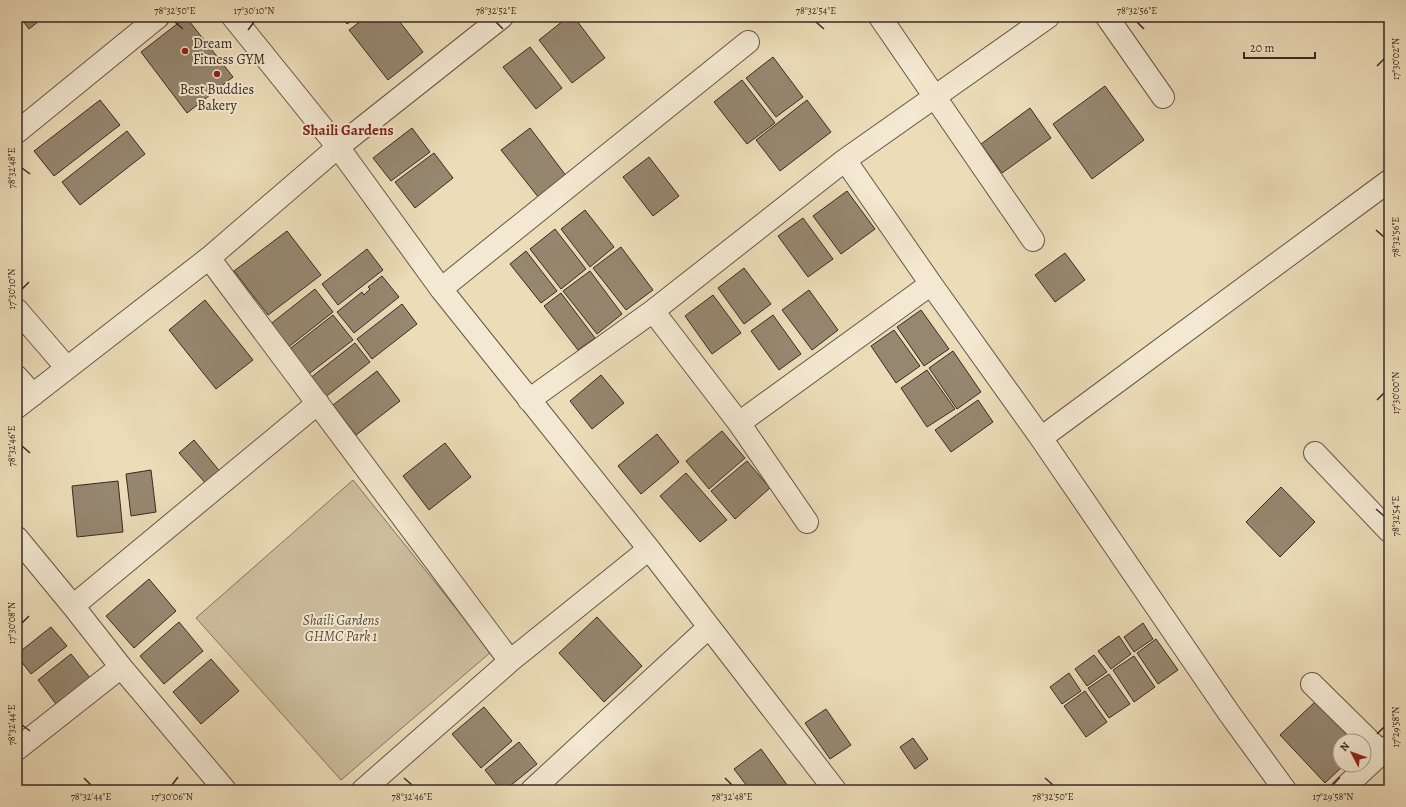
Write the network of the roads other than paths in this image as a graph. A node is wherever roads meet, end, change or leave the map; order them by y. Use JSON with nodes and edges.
{"nodes":[{"id":1,"x":158,"y":17,"type":"edge"},
{"id":2,"x":233,"y":17,"type":"edge"},
{"id":3,"x":502,"y":17,"type":"edge"},
{"id":4,"x":880,"y":17,"type":"edge"},
{"id":5,"x":1048,"y":17,"type":"edge"},
{"id":6,"x":1107,"y":17,"type":"edge"},
{"id":7,"x":748,"y":42,"type":"dead end"},
{"id":8,"x":935,"y":96,"type":"junction"},
{"id":9,"x":1163,"y":97,"type":"dead end"},
{"id":10,"x":17,"y":132,"type":"edge"},
{"id":11,"x":338,"y":146,"type":"junction"},
{"id":12,"x":845,"y":160,"type":"junction"},
{"id":13,"x":1389,"y":181,"type":"edge"},
{"id":14,"x":1033,"y":240,"type":"dead end"},
{"id":15,"x":209,"y":258,"type":"junction"},
{"id":16,"x":931,"y":284,"type":"junction"},
{"id":17,"x":441,"y":289,"type":"junction"},
{"id":18,"x":17,"y":310,"type":"edge"},
{"id":19,"x":653,"y":311,"type":"junction"},
{"id":20,"x":67,"y":368,"type":"junction"},
{"id":21,"x":17,"y":376,"type":"edge"},
{"id":22,"x":529,"y":400,"type":"junction"},
{"id":23,"x":25,"y":401,"type":"edge"},
{"id":24,"x":318,"y":403,"type":"junction"},
{"id":25,"x":739,"y":424,"type":"junction"},
{"id":26,"x":1041,"y":438,"type":"junction"},
{"id":27,"x":1315,"y":453,"type":"dead end"},
{"id":28,"x":806,"y":522,"type":"dead end"},
{"id":29,"x":1389,"y":531,"type":"edge"},
{"id":30,"x":17,"y":538,"type":"edge"},
{"id":31,"x":649,"y":549,"type":"junction"},
{"id":32,"x":73,"y":606,"type":"junction"},
{"id":33,"x":709,"y":627,"type":"junction"},
{"id":34,"x":510,"y":661,"type":"junction"},
{"id":35,"x":121,"y":667,"type":"junction"},
{"id":36,"x":1312,"y":684,"type":"dead end"},
{"id":37,"x":17,"y":749,"type":"edge"},
{"id":38,"x":1385,"y":749,"type":"edge"},
{"id":39,"x":226,"y":790,"type":"edge"},
{"id":40,"x":363,"y":790,"type":"edge"},
{"id":41,"x":532,"y":790,"type":"edge"},
{"id":42,"x":835,"y":790,"type":"edge"},
{"id":43,"x":1285,"y":790,"type":"edge"},
{"id":44,"x":1342,"y":790,"type":"edge"}],
"edges":[{"from":1,"to":10,"type":"street"},
{"from":2,"to":11,"type":"street"},
{"from":3,"to":11,"type":"street"},
{"from":4,"to":8,"type":"street"},
{"from":5,"to":8,"type":"street"},
{"from":6,"to":9,"type":"street"},
{"from":7,"to":17,"type":"street"},
{"from":8,"to":12,"type":"street"},
{"from":8,"to":14,"type":"street"},
{"from":11,"to":15,"type":"street"},
{"from":11,"to":17,"type":"street"},
{"from":12,"to":16,"type":"street"},
{"from":12,"to":19,"type":"street"},
{"from":13,"to":26,"type":"street"},
{"from":15,"to":20,"type":"street"},
{"from":15,"to":24,"type":"street"},
{"from":16,"to":25,"type":"street"},
{"from":16,"to":26,"type":"street"},
{"from":17,"to":22,"type":"street"},
{"from":18,"to":20,"type":"street"},
{"from":19,"to":22,"type":"street"},
{"from":19,"to":25,"type":"street"},
{"from":20,"to":23,"type":"street"},
{"from":21,"to":23,"type":"street"},
{"from":22,"to":31,"type":"street"},
{"from":24,"to":32,"type":"street"},
{"from":24,"to":34,"type":"street"},
{"from":25,"to":28,"type":"street"},
{"from":26,"to":43,"type":"street"},
{"from":27,"to":29,"type":"street"},
{"from":30,"to":32,"type":"street"},
{"from":31,"to":33,"type":"street"},
{"from":31,"to":34,"type":"street"},
{"from":32,"to":35,"type":"street"},
{"from":33,"to":41,"type":"street"},
{"from":33,"to":42,"type":"street"},
{"from":34,"to":40,"type":"street"},
{"from":35,"to":37,"type":"street"},
{"from":35,"to":39,"type":"street"},
{"from":36,"to":38,"type":"street"},
{"from":38,"to":44,"type":"street"}]}
